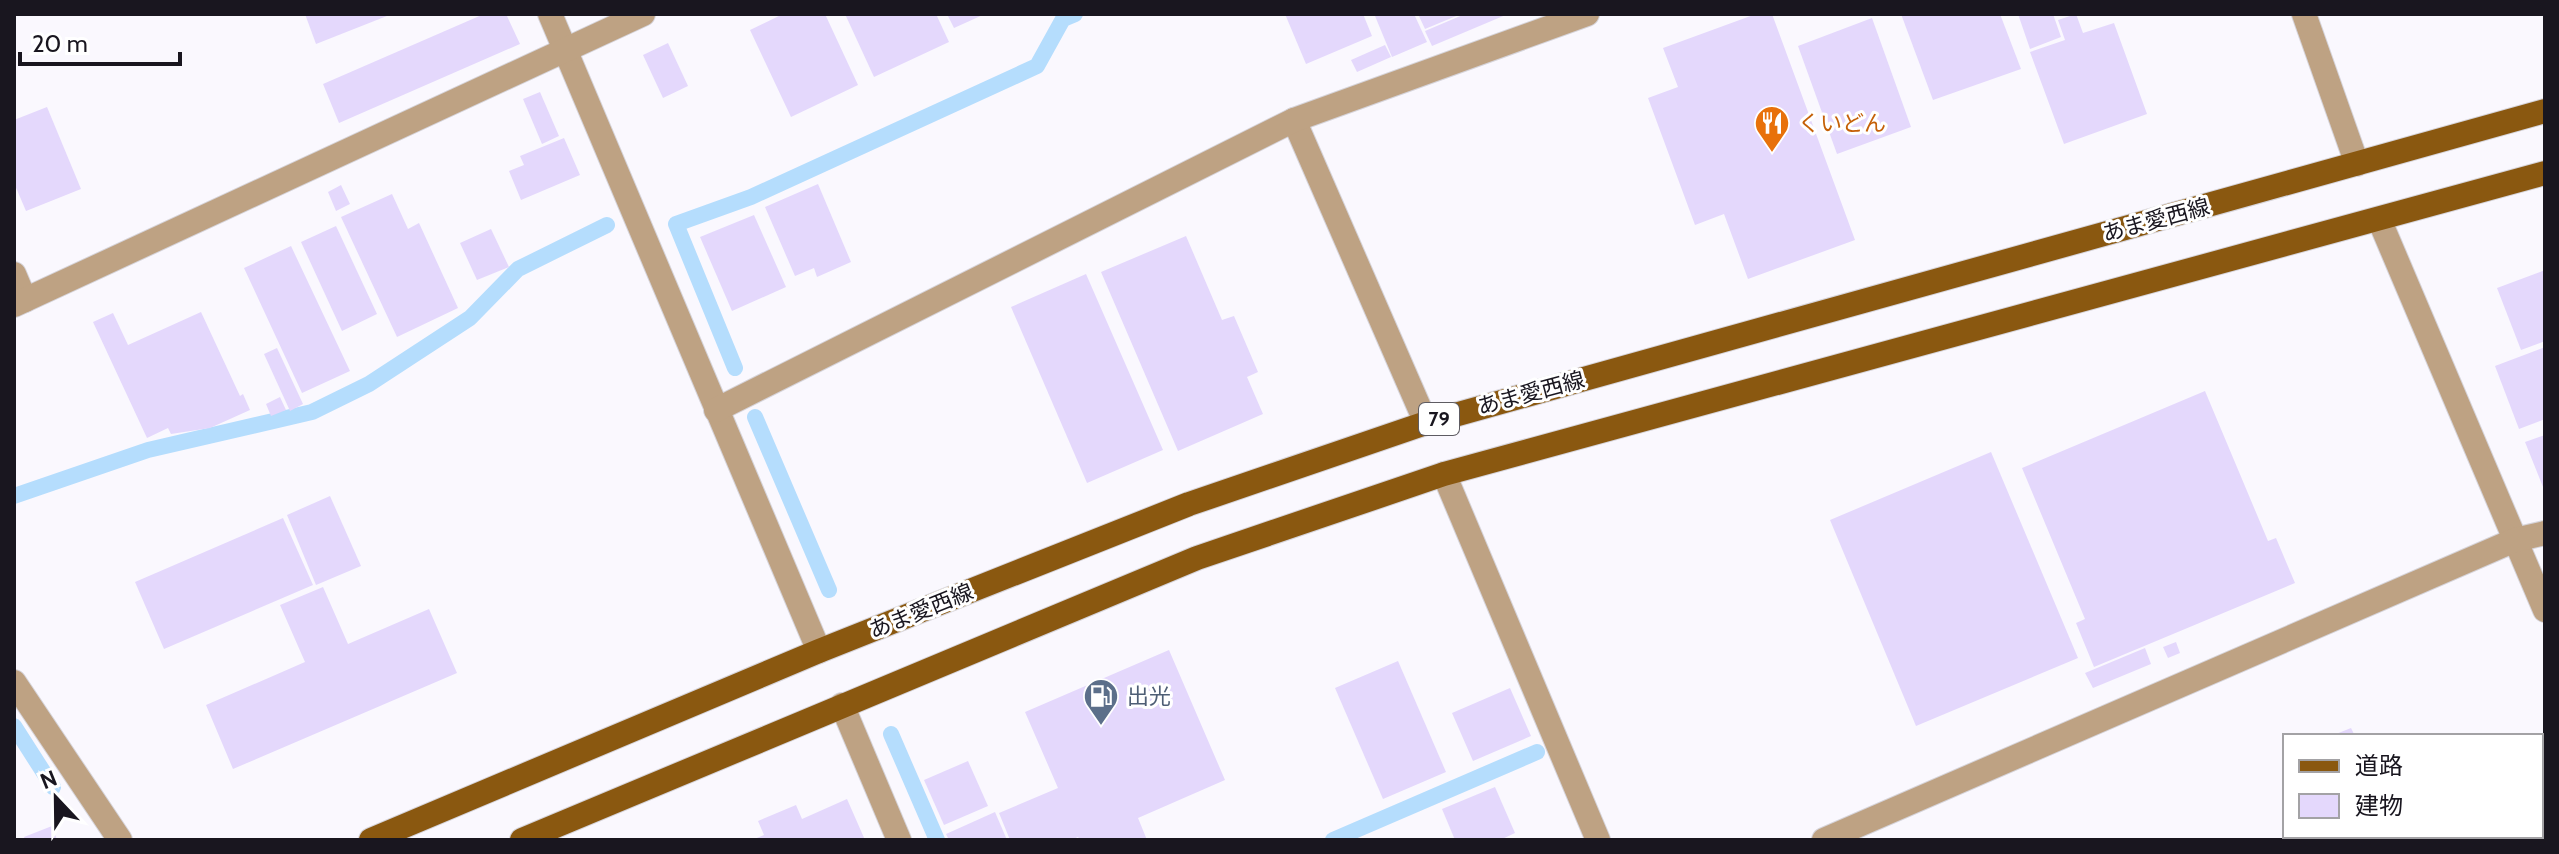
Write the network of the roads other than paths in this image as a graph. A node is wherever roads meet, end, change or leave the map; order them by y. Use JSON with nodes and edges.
{"nodes":[{"id":1,"x":550,"y":14,"type":"edge"},
{"id":2,"x":643,"y":14,"type":"edge"},
{"id":3,"x":1587,"y":14,"type":"edge"},
{"id":4,"x":2304,"y":14,"type":"edge"},
{"id":5,"x":565,"y":51,"type":"junction"},
{"id":6,"x":2545,"y":111,"type":"edge"},
{"id":7,"x":1294,"y":120,"type":"junction"},
{"id":8,"x":2357,"y":164,"type":"junction"},
{"id":9,"x":2545,"y":173,"type":"edge"},
{"id":10,"x":2379,"y":219,"type":"junction"},
{"id":11,"x":14,"y":274,"type":"edge"},
{"id":12,"x":19,"y":302,"type":"edge"},
{"id":13,"x":716,"y":410,"type":"junction"},
{"id":14,"x":1426,"y":423,"type":"junction"},
{"id":15,"x":1444,"y":474,"type":"junction"},
{"id":16,"x":2545,"y":533,"type":"edge"},
{"id":17,"x":2515,"y":540,"type":"junction"},
{"id":18,"x":2545,"y":610,"type":"edge"},
{"id":19,"x":819,"y":651,"type":"junction"},
{"id":20,"x":14,"y":682,"type":"edge"},
{"id":21,"x":842,"y":705,"type":"junction"},
{"id":22,"x":120,"y":840,"type":"edge"},
{"id":23,"x":371,"y":840,"type":"edge"},
{"id":24,"x":522,"y":840,"type":"edge"},
{"id":25,"x":899,"y":840,"type":"edge"},
{"id":26,"x":1598,"y":840,"type":"edge"},
{"id":27,"x":1824,"y":840,"type":"edge"}],
"edges":[{"from":1,"to":5,"type":"street"},
{"from":2,"to":5,"type":"street"},
{"from":3,"to":7,"type":"street"},
{"from":4,"to":8,"type":"street"},
{"from":5,"to":12,"type":"street"},
{"from":5,"to":13,"type":"street"},
{"from":6,"to":8,"type":"main road","name":"あま愛西線","number":"79"},
{"from":7,"to":13,"type":"street"},
{"from":7,"to":14,"type":"street"},
{"from":8,"to":14,"type":"main road","name":"あま愛西線","number":"79"},
{"from":9,"to":10,"type":"main road"},
{"from":10,"to":15,"type":"main road"},
{"from":10,"to":17,"type":"street"},
{"from":11,"to":12,"type":"street"},
{"from":13,"to":19,"type":"street"},
{"from":14,"to":19,"type":"main road","name":"あま愛西線","number":"79"},
{"from":15,"to":21,"type":"main road"},
{"from":15,"to":26,"type":"street"},
{"from":16,"to":17,"type":"street"},
{"from":17,"to":18,"type":"street"},
{"from":17,"to":27,"type":"street"},
{"from":19,"to":23,"type":"main road","name":"あま愛西線","number":"79"},
{"from":20,"to":22,"type":"street"},
{"from":21,"to":24,"type":"main road"},
{"from":21,"to":25,"type":"street"}]}
